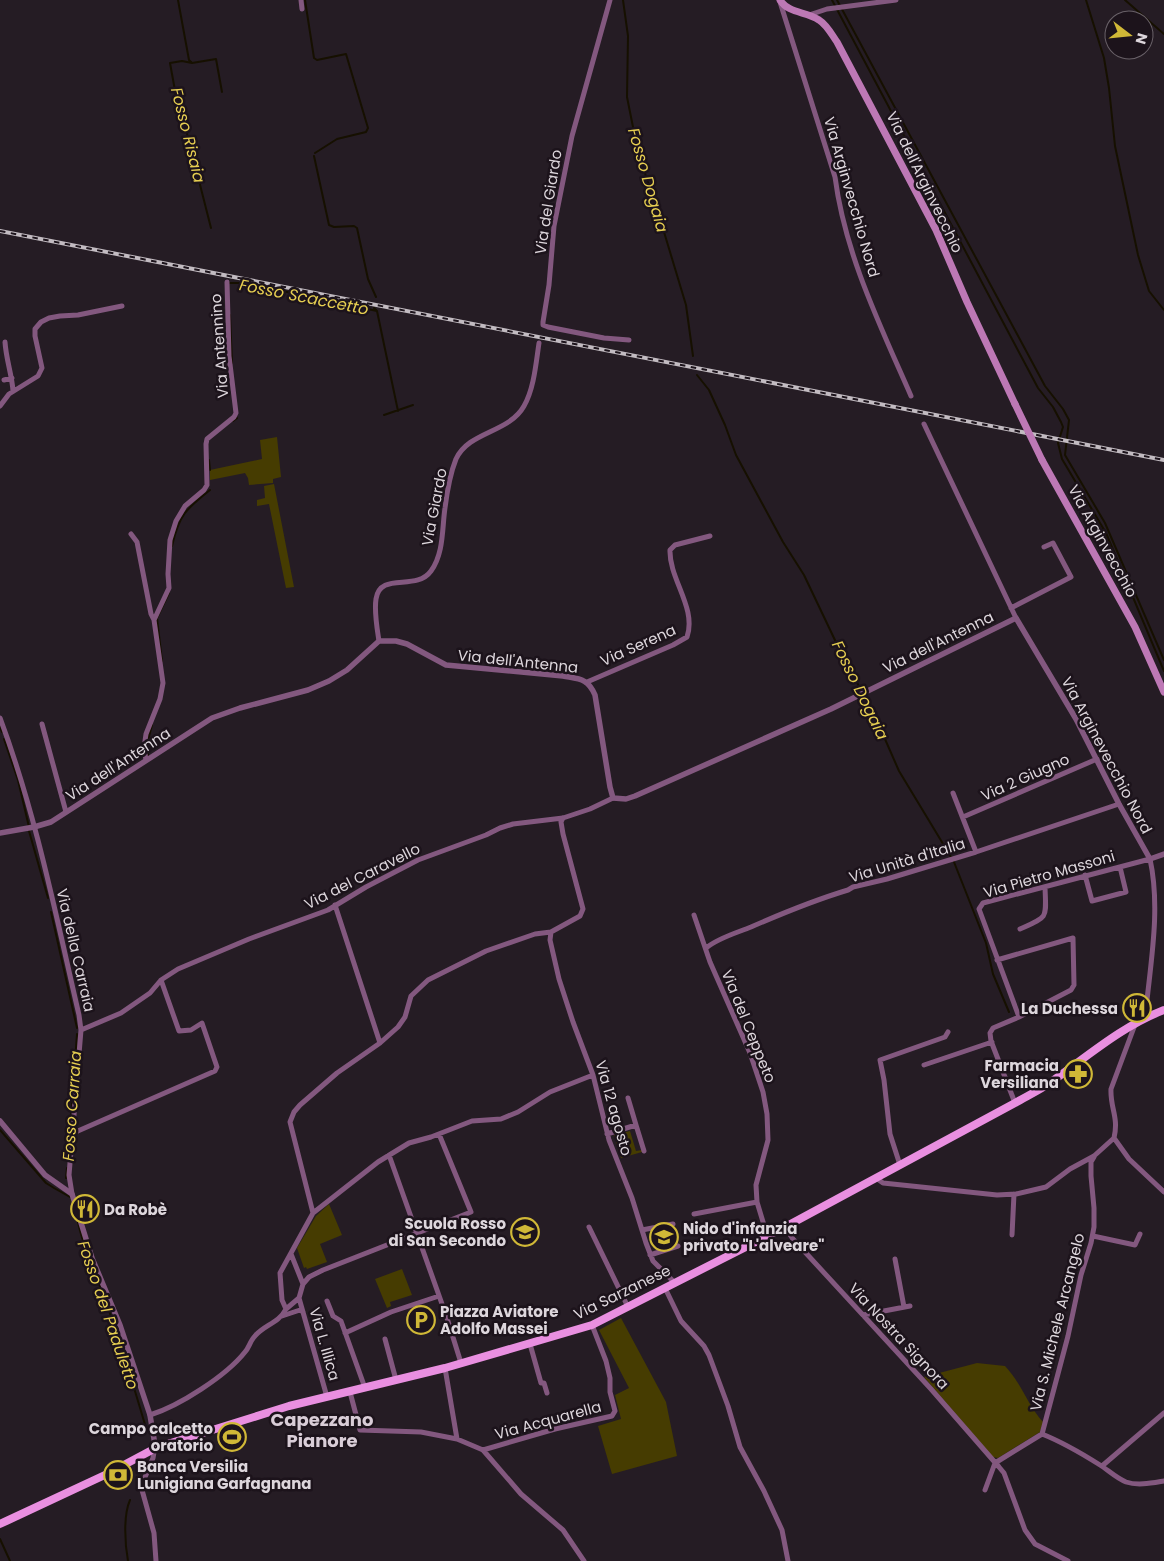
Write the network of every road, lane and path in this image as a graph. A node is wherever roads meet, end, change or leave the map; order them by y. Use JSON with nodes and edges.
{"nodes":[{"id":1,"x":301,"y":0,"type":"edge"},
{"id":2,"x":610,"y":0,"type":"edge"},
{"id":3,"x":896,"y":0,"type":"edge"},
{"id":4,"x":780,"y":1,"type":"edge"},
{"id":5,"x":302,"y":9,"type":"dead end"},
{"id":6,"x":809,"y":15,"type":"junction"},
{"id":7,"x":227,"y":282,"type":"dead end"},
{"id":8,"x":122,"y":306,"type":"dead end"},
{"id":9,"x":629,"y":340,"type":"dead end"},
{"id":10,"x":5,"y":342,"type":"dead end"},
{"id":11,"x":539,"y":343,"type":"dead end"},
{"id":12,"x":12,"y":378,"type":"junction"},
{"id":13,"x":4,"y":380,"type":"dead end"},
{"id":14,"x":13,"y":392,"type":"junction"},
{"id":15,"x":911,"y":396,"type":"dead end"},
{"id":16,"x":1015,"y":404,"type":"joint"},
{"id":17,"x":0,"y":406,"type":"edge"},
{"id":18,"x":924,"y":424,"type":"dead end"},
{"id":19,"x":131,"y":534,"type":"dead end"},
{"id":20,"x":710,"y":536,"type":"dead end"},
{"id":21,"x":1044,"y":547,"type":"dead end"},
{"id":22,"x":1011,"y":608,"type":"junction"},
{"id":23,"x":1016,"y":618,"type":"junction"},
{"id":24,"x":154,"y":620,"type":"junction"},
{"id":25,"x":379,"y":641,"type":"junction"},
{"id":26,"x":587,"y":682,"type":"junction"},
{"id":27,"x":1164,"y":692,"type":"edge"},
{"id":28,"x":0,"y":718,"type":"edge"},
{"id":29,"x":42,"y":724,"type":"dead end"},
{"id":30,"x":1097,"y":759,"type":"junction"},
{"id":31,"x":146,"y":760,"type":"junction"},
{"id":32,"x":954,"y":793,"type":"dead end"},
{"id":33,"x":613,"y":798,"type":"junction"},
{"id":34,"x":1119,"y":804,"type":"junction"},
{"id":35,"x":66,"y":812,"type":"junction"},
{"id":36,"x":963,"y":817,"type":"junction"},
{"id":37,"x":562,"y":818,"type":"junction"},
{"id":38,"x":34,"y":827,"type":"junction"},
{"id":39,"x":0,"y":834,"type":"edge"},
{"id":40,"x":976,"y":852,"type":"junction"},
{"id":41,"x":1164,"y":854,"type":"edge"},
{"id":42,"x":1150,"y":859,"type":"junction"},
{"id":43,"x":1120,"y":867,"type":"junction"},
{"id":44,"x":1085,"y":875,"type":"junction"},
{"id":45,"x":1045,"y":887,"type":"junction"},
{"id":46,"x":335,"y":905,"type":"junction"},
{"id":47,"x":694,"y":915,"type":"dead end"},
{"id":48,"x":1020,"y":929,"type":"dead end"},
{"id":49,"x":551,"y":932,"type":"junction"},
{"id":50,"x":706,"y":948,"type":"junction"},
{"id":51,"x":997,"y":960,"type":"junction"},
{"id":52,"x":161,"y":980,"type":"junction"},
{"id":53,"x":1147,"y":1000,"type":"dead end"},
{"id":54,"x":1164,"y":1010,"type":"edge"},
{"id":55,"x":1019,"y":1017,"type":"junction"},
{"id":56,"x":1136,"y":1022,"type":"junction"},
{"id":57,"x":81,"y":1030,"type":"junction"},
{"id":58,"x":948,"y":1032,"type":"dead end"},
{"id":59,"x":992,"y":1042,"type":"junction"},
{"id":60,"x":380,"y":1043,"type":"junction"},
{"id":61,"x":924,"y":1065,"type":"dead end"},
{"id":62,"x":593,"y":1075,"type":"junction"},
{"id":63,"x":628,"y":1098,"type":"dead end"},
{"id":64,"x":1015,"y":1103,"type":"junction"},
{"id":65,"x":0,"y":1121,"type":"edge"},
{"id":66,"x":636,"y":1125,"type":"junction"},
{"id":67,"x":71,"y":1134,"type":"junction"},
{"id":68,"x":439,"y":1134,"type":"junction"},
{"id":69,"x":607,"y":1134,"type":"junction"},
{"id":70,"x":1114,"y":1138,"type":"junction"},
{"id":71,"x":644,"y":1151,"type":"dead end"},
{"id":72,"x":389,"y":1155,"type":"junction"},
{"id":73,"x":1094,"y":1156,"type":"junction"},
{"id":74,"x":900,"y":1164,"type":"junction"},
{"id":75,"x":876,"y":1178,"type":"junction"},
{"id":76,"x":1164,"y":1192,"type":"edge"},
{"id":77,"x":72,"y":1194,"type":"junction"},
{"id":78,"x":1014,"y":1194,"type":"junction"},
{"id":79,"x":756,"y":1202,"type":"junction"},
{"id":80,"x":313,"y":1213,"type":"junction"},
{"id":81,"x":694,"y":1214,"type":"dead end"},
{"id":82,"x":673,"y":1224,"type":"dead end"},
{"id":83,"x":590,"y":1227,"type":"dead end"},
{"id":84,"x":784,"y":1227,"type":"junction"},
{"id":85,"x":642,"y":1230,"type":"junction"},
{"id":86,"x":417,"y":1234,"type":"junction"},
{"id":87,"x":1140,"y":1234,"type":"dead end"},
{"id":88,"x":767,"y":1235,"type":"junction"},
{"id":89,"x":1012,"y":1235,"type":"dead end"},
{"id":90,"x":1093,"y":1236,"type":"junction"},
{"id":91,"x":676,"y":1244,"type":"dead end"},
{"id":92,"x":291,"y":1254,"type":"junction"},
{"id":93,"x":650,"y":1255,"type":"junction"},
{"id":94,"x":895,"y":1259,"type":"dead end"},
{"id":95,"x":674,"y":1282,"type":"junction"},
{"id":96,"x":303,"y":1284,"type":"junction"},
{"id":97,"x":665,"y":1288,"type":"junction"},
{"id":98,"x":439,"y":1296,"type":"junction"},
{"id":99,"x":298,"y":1298,"type":"junction"},
{"id":100,"x":327,"y":1302,"type":"dead end"},
{"id":101,"x":628,"y":1307,"type":"junction"},
{"id":102,"x":286,"y":1309,"type":"junction"},
{"id":103,"x":303,"y":1312,"type":"junction"},
{"id":104,"x":863,"y":1315,"type":"junction"},
{"id":105,"x":282,"y":1316,"type":"junction"},
{"id":106,"x":592,"y":1325,"type":"junction"},
{"id":107,"x":345,"y":1333,"type":"junction"},
{"id":108,"x":385,"y":1339,"type":"dead end"},
{"id":109,"x":530,"y":1344,"type":"junction"},
{"id":110,"x":461,"y":1363,"type":"junction"},
{"id":111,"x":445,"y":1368,"type":"junction"},
{"id":112,"x":396,"y":1380,"type":"junction"},
{"id":113,"x":365,"y":1388,"type":"junction"},
{"id":114,"x":350,"y":1392,"type":"junction"},
{"id":115,"x":547,"y":1393,"type":"dead end"},
{"id":116,"x":326,"y":1397,"type":"junction"},
{"id":117,"x":1164,"y":1413,"type":"edge"},
{"id":118,"x":150,"y":1416,"type":"junction"},
{"id":119,"x":1042,"y":1434,"type":"junction"},
{"id":120,"x":457,"y":1439,"type":"junction"},
{"id":121,"x":155,"y":1448,"type":"junction"},
{"id":122,"x":483,"y":1450,"type":"junction"},
{"id":123,"x":995,"y":1463,"type":"junction"},
{"id":124,"x":1102,"y":1466,"type":"junction"},
{"id":125,"x":1164,"y":1481,"type":"edge"},
{"id":126,"x":985,"y":1490,"type":"dead end"},
{"id":127,"x":0,"y":1524,"type":"edge"},
{"id":128,"x":156,"y":1561,"type":"edge"},
{"id":129,"x":584,"y":1561,"type":"edge"},
{"id":130,"x":788,"y":1561,"type":"edge"},
{"id":131,"x":1068,"y":1561,"type":"edge"}],
"edges":[{"from":1,"to":5,"type":"street"},
{"from":2,"to":9,"type":"street","name":"Via del Giardo"},
{"from":3,"to":6,"type":"street"},
{"from":4,"to":6,"type":"main road","name":"Via dell'Arginvecchio"},
{"from":4,"to":15,"type":"street","name":"Via Arginvecchio Nord"},
{"from":6,"to":16,"type":"main road","name":"Via dell'Arginvecchio"},
{"from":7,"to":24,"type":"street","name":"Via Antennino"},
{"from":8,"to":14,"type":"street"},
{"from":10,"to":12,"type":"street"},
{"from":11,"to":25,"type":"street","name":"Via Giardo"},
{"from":12,"to":13,"type":"street"},
{"from":12,"to":14,"type":"street"},
{"from":14,"to":17,"type":"street"},
{"from":16,"to":27,"type":"main road","name":"Via Arginvecchio","bridge":true},
{"from":18,"to":22,"type":"street"},
{"from":19,"to":24,"type":"street"},
{"from":20,"to":26,"type":"street","name":"Via Serena"},
{"from":21,"to":22,"type":"street"},
{"from":22,"to":23,"type":"street"},
{"from":23,"to":30,"type":"street","name":"Via Arginevecchio Nord"},
{"from":23,"to":33,"type":"street","name":"Via dell'Antenna"},
{"from":24,"to":31,"type":"street"},
{"from":25,"to":26,"type":"street","name":"Via dell'Antenna"},
{"from":25,"to":31,"type":"street","name":"Via dell'Antenna"},
{"from":26,"to":33,"type":"street","name":"Via dell'Antenna"},
{"from":28,"to":38,"type":"street","name":"Via della Carraia"},
{"from":29,"to":35,"type":"street"},
{"from":30,"to":34,"type":"street","name":"Via Arginevecchio Nord"},
{"from":30,"to":36,"type":"street","name":"Via 2 Giugno"},
{"from":31,"to":35,"type":"street","name":"Via dell'Antenna"},
{"from":32,"to":36,"type":"street"},
{"from":33,"to":37,"type":"street","name":"Via del Caravello"},
{"from":34,"to":40,"type":"street","name":"Via Unità d'Italia"},
{"from":34,"to":42,"type":"street","name":"Via Arginevecchio Nord"},
{"from":35,"to":38,"type":"street","name":"Via dell'Antenna"},
{"from":36,"to":40,"type":"street"},
{"from":37,"to":46,"type":"street","name":"Via del Caravello"},
{"from":37,"to":49,"type":"street"},
{"from":38,"to":39,"type":"street","name":"Via dell'Antenna"},
{"from":38,"to":57,"type":"street","name":"Via della Carraia"},
{"from":40,"to":50,"type":"street","name":"Via Unità d'Italia"},
{"from":41,"to":42,"type":"street"},
{"from":42,"to":43,"type":"street","name":"Via Pietro Massoni"},
{"from":42,"to":53,"type":"street","name":"Via Arginevecchio Nord"},
{"from":43,"to":44,"type":"street","name":"Via Pietro Massoni"},
{"from":43,"to":44,"type":"street"},
{"from":44,"to":45,"type":"street","name":"Via Pietro Massoni"},
{"from":45,"to":48,"type":"street"},
{"from":45,"to":51,"type":"street","name":"Via Pietro Massoni"},
{"from":46,"to":52,"type":"street","name":"Via del Caravello"},
{"from":46,"to":60,"type":"street"},
{"from":47,"to":50,"type":"street","name":"Via del Ceppeto"},
{"from":49,"to":60,"type":"street"},
{"from":49,"to":62,"type":"street","name":"Via 12 agosto"},
{"from":50,"to":79,"type":"street","name":"Via del Ceppeto"},
{"from":51,"to":55,"type":"street","name":"Via Pietro Massoni"},
{"from":51,"to":55,"type":"street"},
{"from":52,"to":57,"type":"street","name":"Via del Caravello"},
{"from":52,"to":67,"type":"street"},
{"from":54,"to":56,"type":"main road","name":"Via Sarzanese"},
{"from":55,"to":59,"type":"street"},
{"from":56,"to":64,"type":"main road","name":"Via Sarzanese"},
{"from":56,"to":70,"type":"street"},
{"from":57,"to":67,"type":"street","name":"Via della Carraia"},
{"from":58,"to":74,"type":"street"},
{"from":59,"to":61,"type":"street"},
{"from":59,"to":64,"type":"street"},
{"from":60,"to":80,"type":"street"},
{"from":62,"to":68,"type":"street"},
{"from":62,"to":69,"type":"street","name":"Via 12 agosto"},
{"from":63,"to":66,"type":"street"},
{"from":64,"to":74,"type":"main road","name":"Via Sarzanese"},
{"from":65,"to":77,"type":"street"},
{"from":66,"to":69,"type":"street"},
{"from":66,"to":71,"type":"street"},
{"from":67,"to":77,"type":"street","name":"Via della Carraia"},
{"from":68,"to":72,"type":"street"},
{"from":68,"to":86,"type":"street"},
{"from":69,"to":85,"type":"street","name":"Via 12 agosto"},
{"from":70,"to":73,"type":"street"},
{"from":70,"to":76,"type":"street"},
{"from":72,"to":80,"type":"street"},
{"from":72,"to":86,"type":"street"},
{"from":73,"to":78,"type":"street"},
{"from":73,"to":90,"type":"street","name":"Via S. Michele Arcangelo"},
{"from":74,"to":75,"type":"main road","name":"Via Sarzanese"},
{"from":75,"to":78,"type":"street"},
{"from":75,"to":84,"type":"main road","name":"Via Sarzanese"},
{"from":77,"to":118,"type":"street"},
{"from":78,"to":89,"type":"street"},
{"from":79,"to":81,"type":"street"},
{"from":79,"to":88,"type":"street","name":"Via del Ceppeto"},
{"from":80,"to":92,"type":"street"},
{"from":82,"to":85,"type":"street"},
{"from":83,"to":101,"type":"street"},
{"from":84,"to":88,"type":"main road","name":"Via Sarzanese"},
{"from":84,"to":104,"type":"street","name":"Via Nostra Signora"},
{"from":85,"to":93,"type":"street","name":"Via 12 agosto"},
{"from":86,"to":96,"type":"street"},
{"from":86,"to":98,"type":"street"},
{"from":87,"to":90,"type":"street"},
{"from":88,"to":95,"type":"main road","name":"Via Sarzanese"},
{"from":90,"to":119,"type":"street","name":"Via S. Michele Arcangelo"},
{"from":91,"to":93,"type":"street"},
{"from":92,"to":96,"type":"street"},
{"from":92,"to":102,"type":"street"},
{"from":93,"to":95,"type":"street","name":"Via 12 agosto"},
{"from":94,"to":104,"type":"street"},
{"from":95,"to":97,"type":"main road","name":"Via Sarzanese"},
{"from":96,"to":99,"type":"street"},
{"from":97,"to":101,"type":"main road","name":"Via Sarzanese"},
{"from":97,"to":130,"type":"street"},
{"from":98,"to":107,"type":"street"},
{"from":98,"to":110,"type":"street"},
{"from":99,"to":102,"type":"street"},
{"from":99,"to":103,"type":"street","name":"Via L. Illica"},
{"from":100,"to":107,"type":"street"},
{"from":101,"to":106,"type":"main road","name":"Via Sarzanese"},
{"from":102,"to":105,"type":"street"},
{"from":103,"to":105,"type":"street"},
{"from":103,"to":116,"type":"street","name":"Via L. Illica"},
{"from":104,"to":123,"type":"street","name":"Via Nostra Signora"},
{"from":105,"to":118,"type":"street"},
{"from":106,"to":109,"type":"main road","name":"Via Sarzanese"},
{"from":106,"to":122,"type":"street","name":"Via Acquarella"},
{"from":107,"to":113,"type":"street"},
{"from":108,"to":112,"type":"street"},
{"from":109,"to":110,"type":"main road","name":"Via Sarzanese"},
{"from":109,"to":115,"type":"street"},
{"from":110,"to":111,"type":"main road","name":"Via Sarzanese"},
{"from":111,"to":112,"type":"main road","name":"Via Sarzanese"},
{"from":111,"to":120,"type":"street"},
{"from":112,"to":113,"type":"main road","name":"Via Sarzanese"},
{"from":113,"to":114,"type":"main road","name":"Via Sarzanese"},
{"from":114,"to":116,"type":"main road","name":"Via Sarzanese"},
{"from":114,"to":120,"type":"street","name":"Via Acquarella"},
{"from":116,"to":121,"type":"main road","name":"Via Sarzanese"},
{"from":117,"to":124,"type":"street"},
{"from":118,"to":121,"type":"street"},
{"from":119,"to":123,"type":"street"},
{"from":119,"to":124,"type":"street"},
{"from":120,"to":122,"type":"street","name":"Via Acquarella"},
{"from":121,"to":127,"type":"main road","name":"Via Sarzanese"},
{"from":121,"to":128,"type":"street"},
{"from":122,"to":129,"type":"street","name":"Via Acquarella"},
{"from":123,"to":126,"type":"street"},
{"from":123,"to":131,"type":"street","name":"Via Nostra Signora"},
{"from":124,"to":125,"type":"street"}]}
